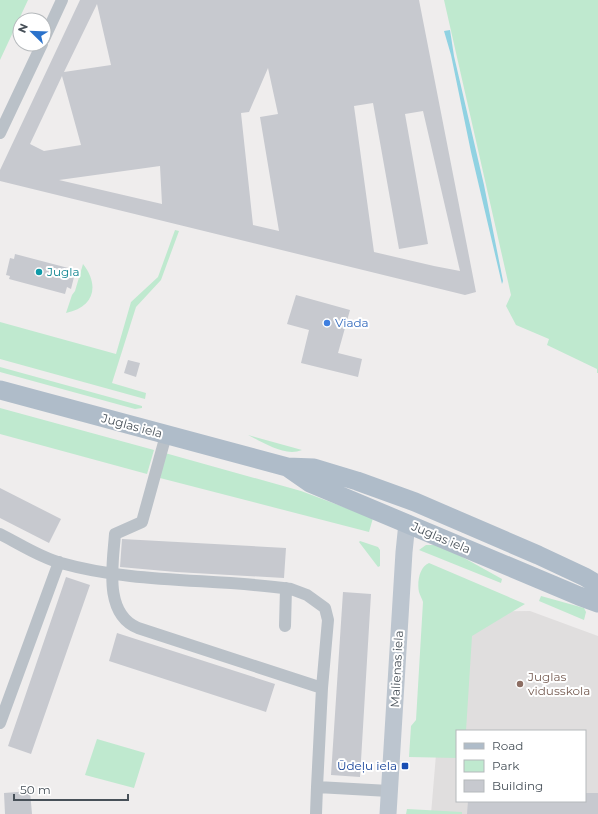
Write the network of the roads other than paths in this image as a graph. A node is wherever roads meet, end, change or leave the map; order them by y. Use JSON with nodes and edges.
{"nodes":[{"id":1,"x":62,"y":0,"type":"edge"},
{"id":2,"x":52,"y":22,"type":"edge"},
{"id":3,"x":38,"y":52,"type":"edge"},
{"id":4,"x":0,"y":133,"type":"edge"},
{"id":5,"x":0,"y":390,"type":"edge"},
{"id":6,"x":166,"y":435,"type":"junction"},
{"id":7,"x":287,"y":467,"type":"junction"},
{"id":8,"x":415,"y":502,"type":"junction"},
{"id":9,"x":407,"y":523,"type":"junction"},
{"id":10,"x":0,"y":534,"type":"edge"},
{"id":11,"x":60,"y":562,"type":"junction"},
{"id":12,"x":113,"y":574,"type":"junction"},
{"id":13,"x":598,"y":585,"type":"edge"},
{"id":14,"x":286,"y":588,"type":"junction"},
{"id":15,"x":598,"y":603,"type":"edge"},
{"id":16,"x":285,"y":626,"type":"dead end"},
{"id":17,"x":322,"y":688,"type":"junction"},
{"id":18,"x":0,"y":723,"type":"edge"},
{"id":19,"x":317,"y":788,"type":"junction"},
{"id":20,"x":389,"y":791,"type":"junction"},
{"id":21,"x":316,"y":814,"type":"edge"},
{"id":22,"x":388,"y":814,"type":"edge"}],
"edges":[{"from":1,"to":2,"type":"street"},
{"from":3,"to":4,"type":"street"},
{"from":5,"to":6,"type":"main road","name":"Juglas iela"},
{"from":6,"to":7,"type":"main road","name":"Juglas iela"},
{"from":6,"to":12,"type":"street"},
{"from":7,"to":8,"type":"main road","name":"Juglas iela"},
{"from":7,"to":9,"type":"main road","name":"Juglas iela"},
{"from":8,"to":9,"type":"main road"},
{"from":8,"to":13,"type":"main road","name":"Juglas iela"},
{"from":9,"to":15,"type":"main road","name":"Juglas iela"},
{"from":9,"to":20,"type":"street","name":"Malienas iela"},
{"from":10,"to":11,"type":"street"},
{"from":11,"to":12,"type":"street"},
{"from":11,"to":18,"type":"street"},
{"from":12,"to":14,"type":"street"},
{"from":12,"to":17,"type":"street"},
{"from":14,"to":16,"type":"street"},
{"from":14,"to":17,"type":"street"},
{"from":17,"to":19,"type":"street"},
{"from":19,"to":20,"type":"street"},
{"from":19,"to":21,"type":"street"},
{"from":20,"to":22,"type":"street","name":"Malienas iela"}]}
